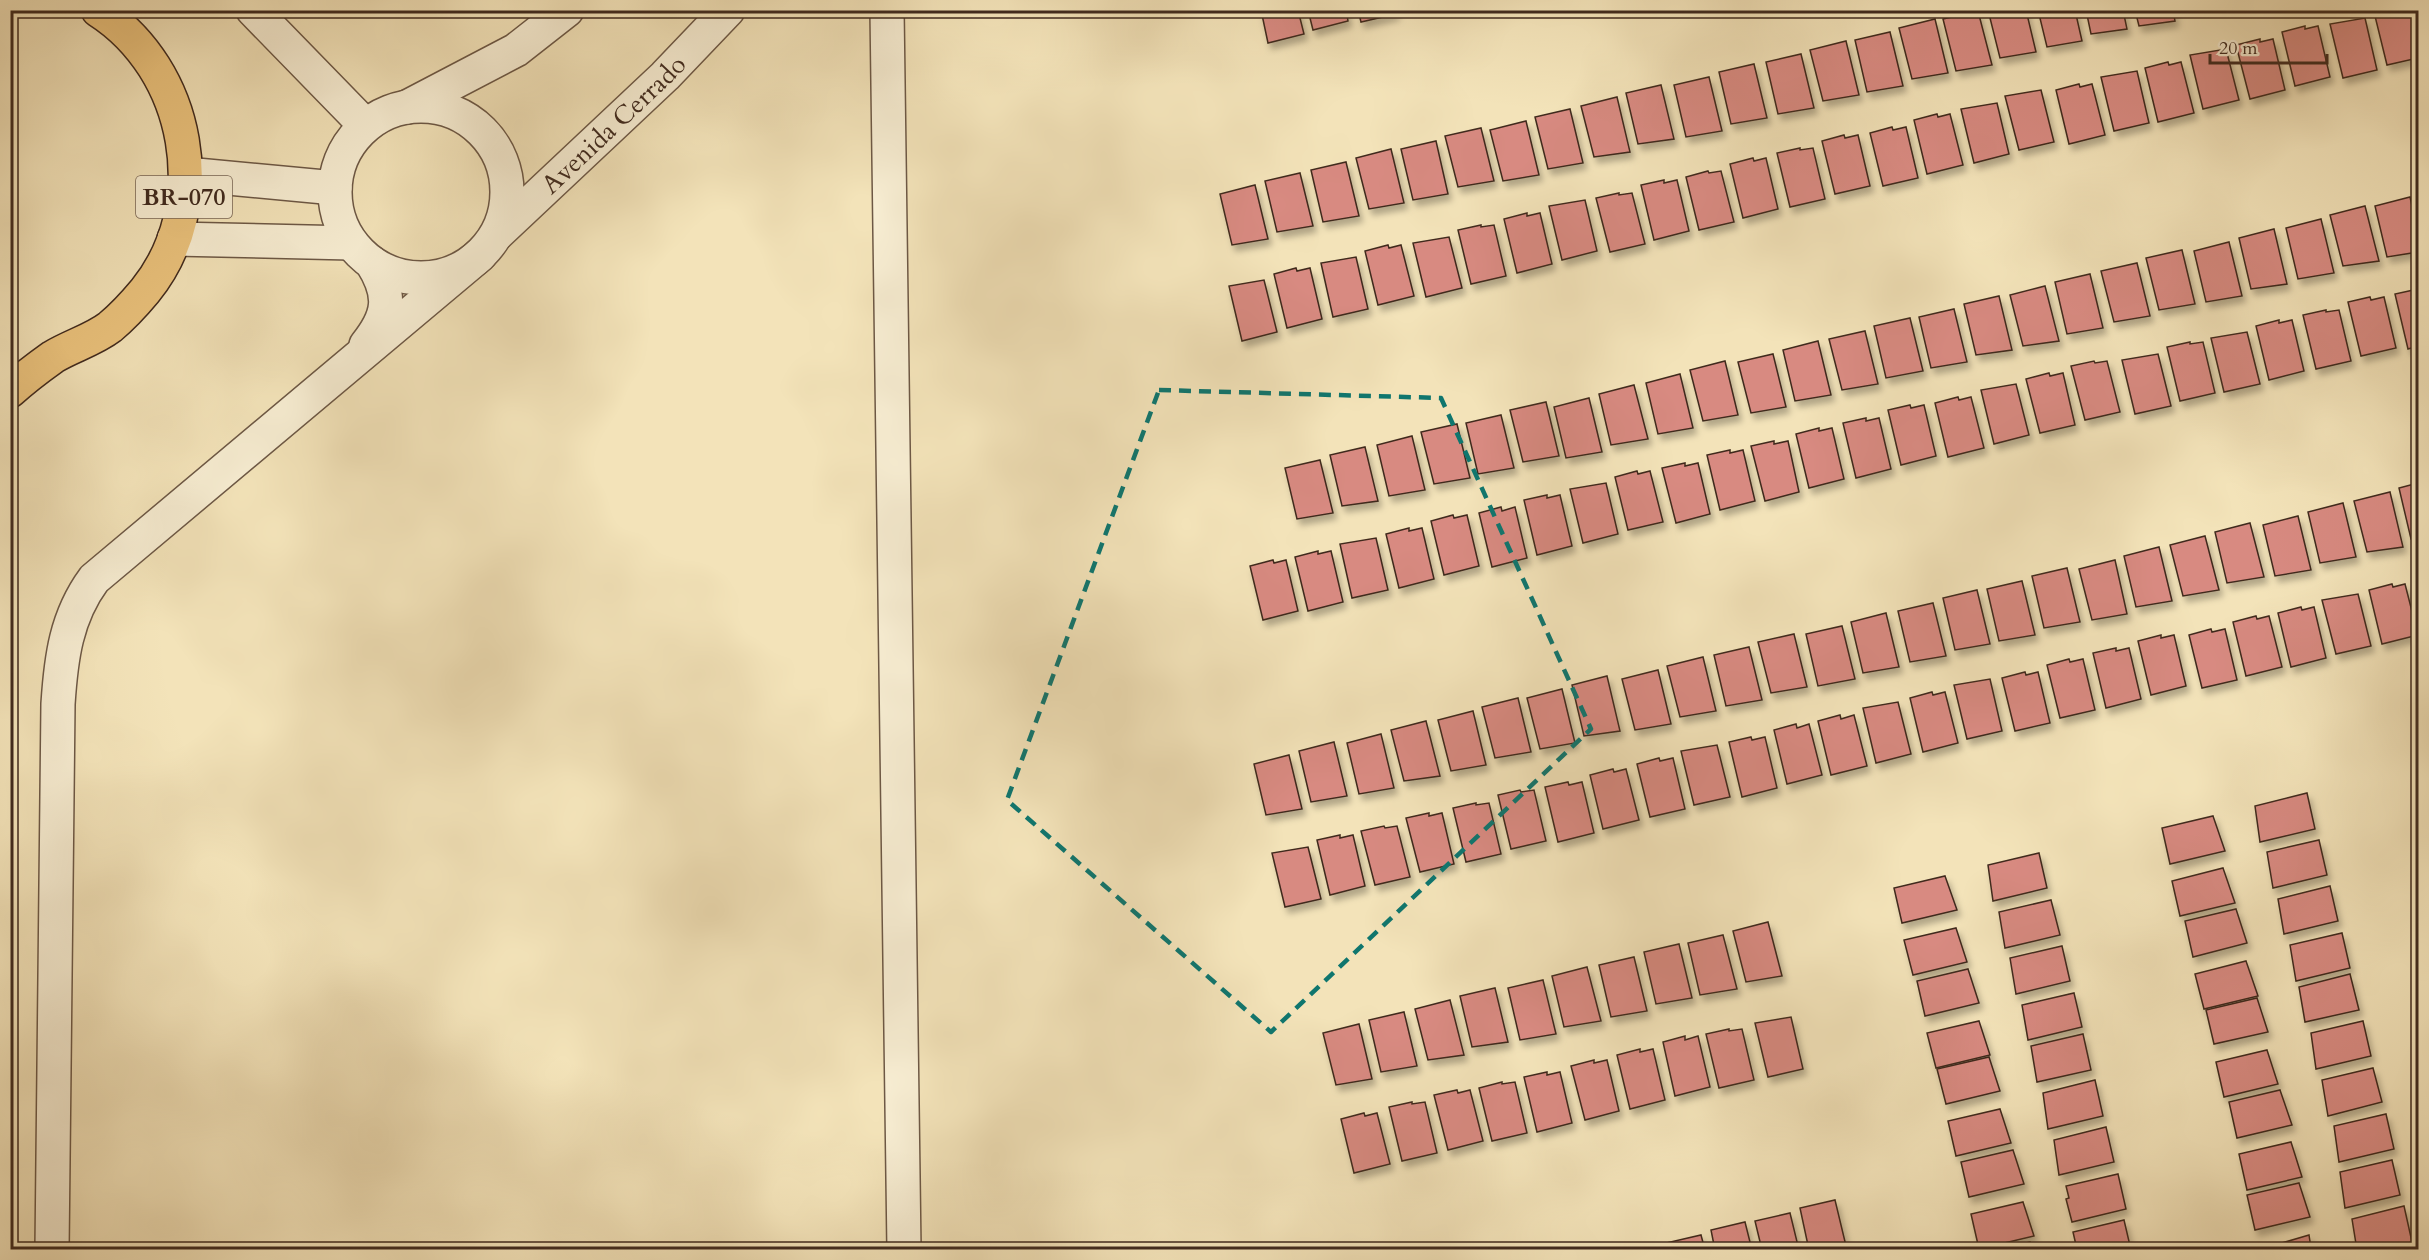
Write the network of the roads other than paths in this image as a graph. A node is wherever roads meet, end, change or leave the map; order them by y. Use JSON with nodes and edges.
{"nodes":[{"id":1,"x":98,"y":10,"type":"edge"},
{"id":2,"x":253,"y":10,"type":"edge"},
{"id":3,"x":567,"y":10,"type":"edge"},
{"id":4,"x":728,"y":10,"type":"edge"},
{"id":5,"x":886,"y":10,"type":"edge"},
{"id":6,"x":407,"y":107,"type":"junction"},
{"id":7,"x":365,"y":125,"type":"junction"},
{"id":8,"x":186,"y":174,"type":"junction"},
{"id":9,"x":335,"y":188,"type":"junction"},
{"id":10,"x":174,"y":239,"type":"junction"},
{"id":11,"x":488,"y":245,"type":"junction"},
{"id":12,"x":362,"y":253,"type":"junction"},
{"id":13,"x":354,"y":361,"type":"junction"},
{"id":14,"x":10,"y":391,"type":"edge"},
{"id":15,"x":52,"y":1250,"type":"edge"},
{"id":16,"x":904,"y":1250,"type":"edge"}],
"edges":[{"from":1,"to":8,"type":"highway","number":"BR-070"},
{"from":2,"to":7,"type":"street"},
{"from":3,"to":6,"type":"street","name":"Avenida Cerrado"},
{"from":4,"to":11,"type":"street","name":"Avenida Cerrado"},
{"from":5,"to":16,"type":"street"},
{"from":6,"to":7,"type":"street","name":"Avenida Cerrado"},
{"from":6,"to":11,"type":"street","name":"Avenida Cerrado"},
{"from":7,"to":9,"type":"street"},
{"from":8,"to":9,"type":"street"},
{"from":8,"to":10,"type":"highway","number":"BR-070"},
{"from":9,"to":12,"type":"street"},
{"from":10,"to":12,"type":"street","name":"Avenida Cerrado"},
{"from":10,"to":14,"type":"highway","number":"BR-070"},
{"from":11,"to":12,"type":"street","name":"Avenida Cerrado"},
{"from":11,"to":13,"type":"street"},
{"from":12,"to":13,"type":"street"},
{"from":13,"to":15,"type":"street"}]}
